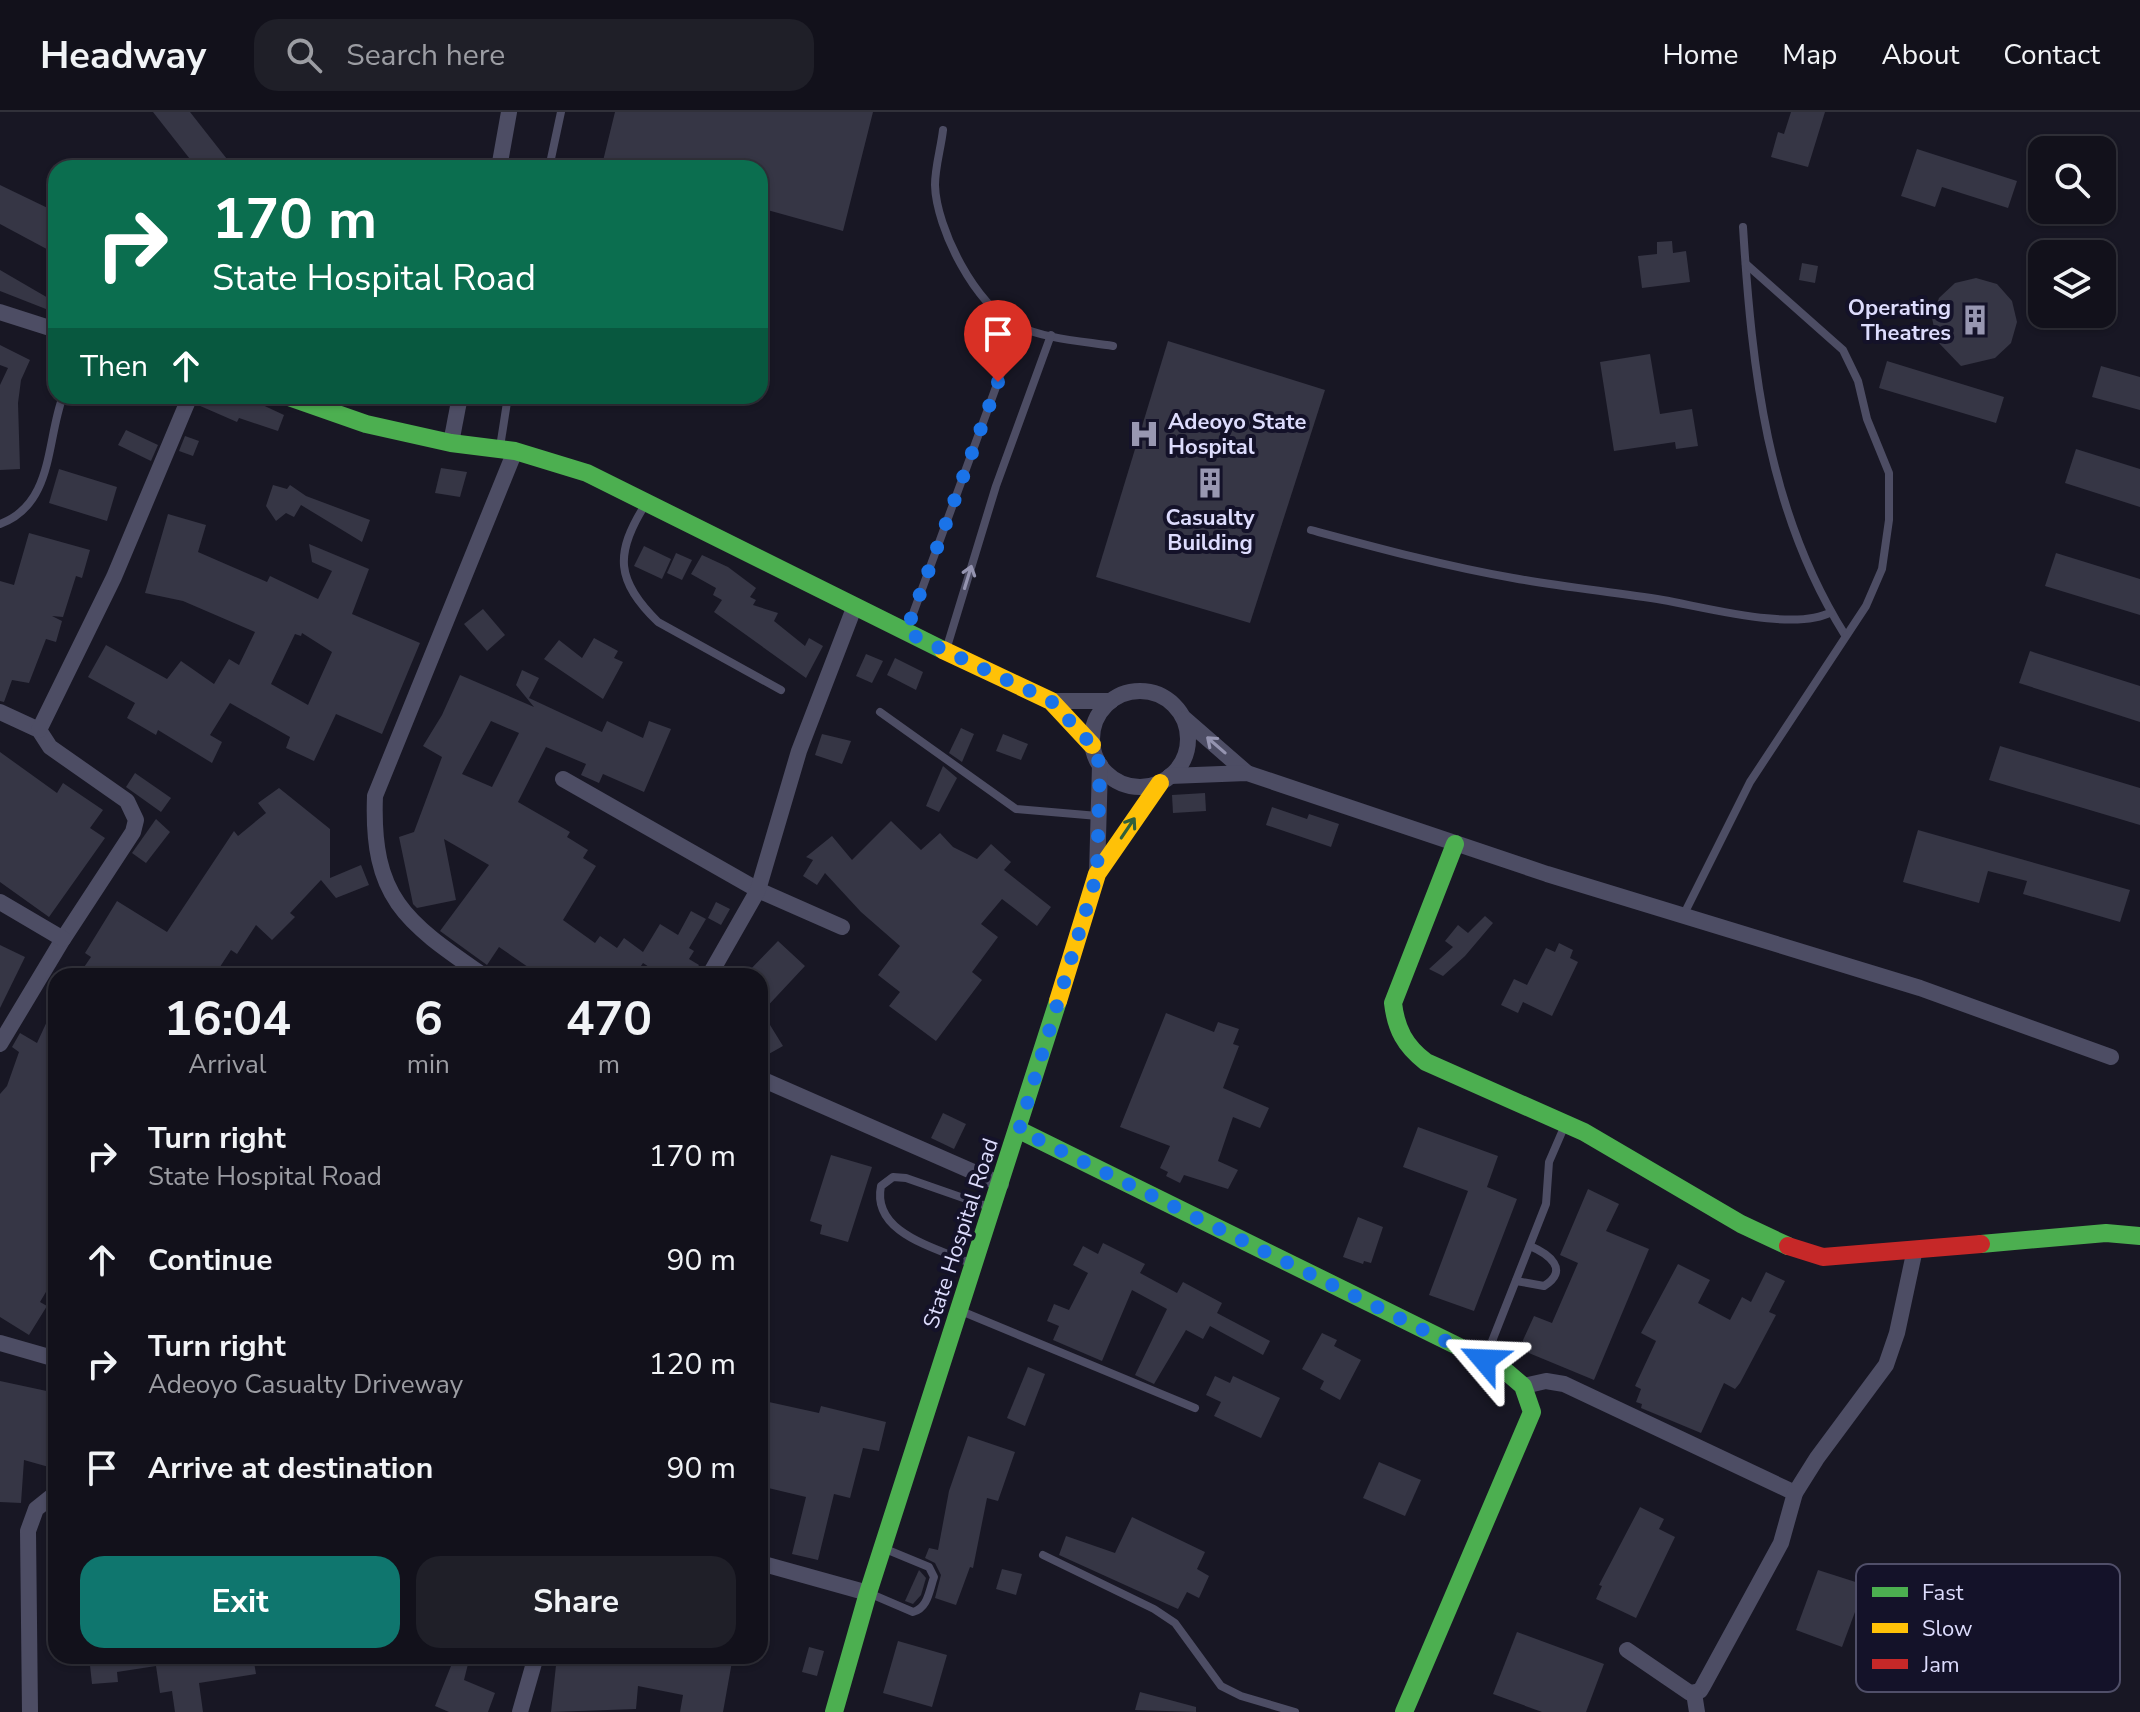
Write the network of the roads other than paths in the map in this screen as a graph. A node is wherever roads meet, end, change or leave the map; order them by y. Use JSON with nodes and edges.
{"nodes":[{"id":1,"x":509,"y":112,"type":"edge"},
{"id":2,"x":561,"y":112,"type":"edge"},
{"id":3,"x":943,"y":130,"type":"dead end"},
{"id":4,"x":500,"y":160,"type":"edge"},
{"id":5,"x":551,"y":160,"type":"edge"},
{"id":6,"x":1743,"y":227,"type":"dead end"},
{"id":7,"x":1746,"y":264,"type":"junction"},
{"id":8,"x":0,"y":312,"type":"edge"},
{"id":9,"x":48,"y":327,"type":"edge"},
{"id":10,"x":1018,"y":327,"type":"junction"},
{"id":11,"x":1051,"y":335,"type":"junction"},
{"id":12,"x":1113,"y":346,"type":"dead end"},
{"id":13,"x":60,"y":404,"type":"edge"},
{"id":14,"x":187,"y":404,"type":"edge"},
{"id":15,"x":309,"y":404,"type":"edge"},
{"id":16,"x":458,"y":404,"type":"edge"},
{"id":17,"x":508,"y":404,"type":"edge"},
{"id":18,"x":451,"y":443,"type":"junction"},
{"id":19,"x":507,"y":449,"type":"junction"},
{"id":20,"x":647,"y":502,"type":"junction"},
{"id":21,"x":0,"y":524,"type":"edge"},
{"id":22,"x":1311,"y":530,"type":"dead end"},
{"id":23,"x":854,"y":608,"type":"junction"},
{"id":24,"x":1831,"y":612,"type":"junction"},
{"id":25,"x":906,"y":632,"type":"junction"},
{"id":26,"x":1845,"y":635,"type":"junction"},
{"id":27,"x":946,"y":651,"type":"junction"},
{"id":28,"x":781,"y":690,"type":"dead end"},
{"id":29,"x":1051,"y":701,"type":"junction"},
{"id":30,"x":1111,"y":701,"type":"junction"},
{"id":31,"x":0,"y":712,"type":"edge"},
{"id":32,"x":880,"y":712,"type":"dead end"},
{"id":33,"x":1185,"y":719,"type":"junction"},
{"id":34,"x":39,"y":730,"type":"junction"},
{"id":35,"x":1092,"y":745,"type":"junction"},
{"id":36,"x":1100,"y":765,"type":"junction"},
{"id":37,"x":1247,"y":773,"type":"junction"},
{"id":38,"x":563,"y":779,"type":"dead end"},
{"id":39,"x":1165,"y":780,"type":"junction"},
{"id":40,"x":1098,"y":816,"type":"junction"},
{"id":41,"x":1455,"y":844,"type":"junction"},
{"id":42,"x":1097,"y":874,"type":"junction"},
{"id":43,"x":758,"y":890,"type":"junction"},
{"id":44,"x":0,"y":902,"type":"edge"},
{"id":45,"x":1684,"y":914,"type":"junction"},
{"id":46,"x":842,"y":927,"type":"dead end"},
{"id":47,"x":63,"y":939,"type":"junction"},
{"id":48,"x":472,"y":968,"type":"edge"},
{"id":49,"x":714,"y":968,"type":"edge"},
{"id":50,"x":0,"y":1044,"type":"edge"},
{"id":51,"x":2111,"y":1057,"type":"dead end"},
{"id":52,"x":768,"y":1082,"type":"edge"},
{"id":53,"x":1565,"y":1125,"type":"junction"},
{"id":54,"x":1019,"y":1130,"type":"junction"},
{"id":55,"x":1001,"y":1184,"type":"junction"},
{"id":56,"x":993,"y":1209,"type":"junction"},
{"id":57,"x":2140,"y":1236,"type":"edge"},
{"id":58,"x":1530,"y":1246,"type":"junction"},
{"id":59,"x":1915,"y":1249,"type":"junction"},
{"id":60,"x":975,"y":1266,"type":"junction"},
{"id":61,"x":1516,"y":1281,"type":"junction"},
{"id":62,"x":960,"y":1310,"type":"junction"},
{"id":63,"x":0,"y":1343,"type":"edge"},
{"id":64,"x":48,"y":1353,"type":"edge"},
{"id":65,"x":1484,"y":1360,"type":"junction"},
{"id":66,"x":1524,"y":1386,"type":"junction"},
{"id":67,"x":1195,"y":1408,"type":"dead end"},
{"id":68,"x":1795,"y":1493,"type":"junction"},
{"id":69,"x":48,"y":1499,"type":"edge"},
{"id":70,"x":883,"y":1548,"type":"junction"},
{"id":71,"x":1043,"y":1555,"type":"dead end"},
{"id":72,"x":768,"y":1565,"type":"edge"},
{"id":73,"x":868,"y":1593,"type":"junction"},
{"id":74,"x":1627,"y":1650,"type":"dead end"},
{"id":75,"x":534,"y":1664,"type":"edge"},
{"id":76,"x":1694,"y":1693,"type":"junction"},
{"id":77,"x":30,"y":1712,"type":"edge"},
{"id":78,"x":520,"y":1712,"type":"edge"},
{"id":79,"x":834,"y":1712,"type":"edge"},
{"id":80,"x":1295,"y":1712,"type":"edge"},
{"id":81,"x":1404,"y":1712,"type":"edge"},
{"id":82,"x":1697,"y":1712,"type":"edge"}],
"edges":[{"from":1,"to":4,"type":"street"},
{"from":2,"to":5,"type":"lane"},
{"from":3,"to":10,"type":"lane"},
{"from":6,"to":7,"type":"lane"},
{"from":7,"to":24,"type":"lane"},
{"from":7,"to":26,"type":"lane"},
{"from":8,"to":9,"type":"street"},
{"from":10,"to":11,"type":"lane"},
{"from":10,"to":25,"type":"lane"},
{"from":11,"to":12,"type":"lane"},
{"from":27,"to":11,"type":"lane","one_way":true},
{"from":13,"to":21,"type":"lane"},
{"from":14,"to":34,"type":"street"},
{"from":15,"to":18,"type":"street"},
{"from":16,"to":18,"type":"street"},
{"from":17,"to":19,"type":"lane"},
{"from":18,"to":19,"type":"street"},
{"from":19,"to":20,"type":"street"},
{"from":19,"to":48,"type":"street"},
{"from":20,"to":23,"type":"street"},
{"from":20,"to":28,"type":"lane"},
{"from":22,"to":24,"type":"lane"},
{"from":23,"to":25,"type":"street"},
{"from":23,"to":43,"type":"street"},
{"from":24,"to":26,"type":"lane"},
{"from":25,"to":27,"type":"street"},
{"from":26,"to":45,"type":"lane"},
{"from":27,"to":29,"type":"street"},
{"from":29,"to":30,"type":"street"},
{"from":29,"to":35,"type":"street"},
{"from":30,"to":33,"type":"street"},
{"from":30,"to":35,"type":"street"},
{"from":31,"to":34,"type":"street"},
{"from":32,"to":40,"type":"lane"},
{"from":37,"to":33,"type":"street","one_way":true},
{"from":33,"to":39,"type":"street"},
{"from":34,"to":47,"type":"street"},
{"from":35,"to":36,"type":"street"},
{"from":36,"to":39,"type":"street"},
{"from":36,"to":40,"type":"street"},
{"from":37,"to":39,"type":"street"},
{"from":37,"to":41,"type":"street"},
{"from":38,"to":43,"type":"street"},
{"from":42,"to":39,"type":"street","name":"State Hospital Road","one_way":true},
{"from":40,"to":42,"type":"street"},
{"from":41,"to":45,"type":"street"},
{"from":41,"to":53,"type":"street"},
{"from":42,"to":54,"type":"street","name":"State Hospital Road"},
{"from":43,"to":46,"type":"street"},
{"from":43,"to":49,"type":"street"},
{"from":44,"to":47,"type":"street"},
{"from":45,"to":51,"type":"street"},
{"from":47,"to":50,"type":"street"},
{"from":52,"to":55,"type":"street"},
{"from":53,"to":58,"type":"lane"},
{"from":53,"to":59,"type":"street"},
{"from":54,"to":55,"type":"street","name":"State Hospital Road"},
{"from":54,"to":65,"type":"street"},
{"from":55,"to":56,"type":"street","name":"State Hospital Road"},
{"from":56,"to":60,"type":"street","name":"State Hospital Road"},
{"from":56,"to":60,"type":"lane"},
{"from":57,"to":59,"type":"street"},
{"from":58,"to":61,"type":"lane"},
{"from":58,"to":61,"type":"lane"},
{"from":59,"to":68,"type":"street"},
{"from":60,"to":62,"type":"street","name":"State Hospital Road"},
{"from":61,"to":65,"type":"lane"},
{"from":62,"to":67,"type":"lane"},
{"from":62,"to":70,"type":"street","name":"State Hospital Road"},
{"from":63,"to":64,"type":"street"},
{"from":65,"to":66,"type":"street"},
{"from":66,"to":68,"type":"street"},
{"from":66,"to":81,"type":"street"},
{"from":68,"to":76,"type":"street"},
{"from":69,"to":77,"type":"street"},
{"from":70,"to":73,"type":"street","name":"State Hospital Road"},
{"from":70,"to":73,"type":"lane"},
{"from":71,"to":80,"type":"lane"},
{"from":72,"to":73,"type":"street"},
{"from":73,"to":79,"type":"street","name":"State Hospital Road"},
{"from":74,"to":76,"type":"street"},
{"from":75,"to":78,"type":"street"},
{"from":76,"to":82,"type":"street"}]}
